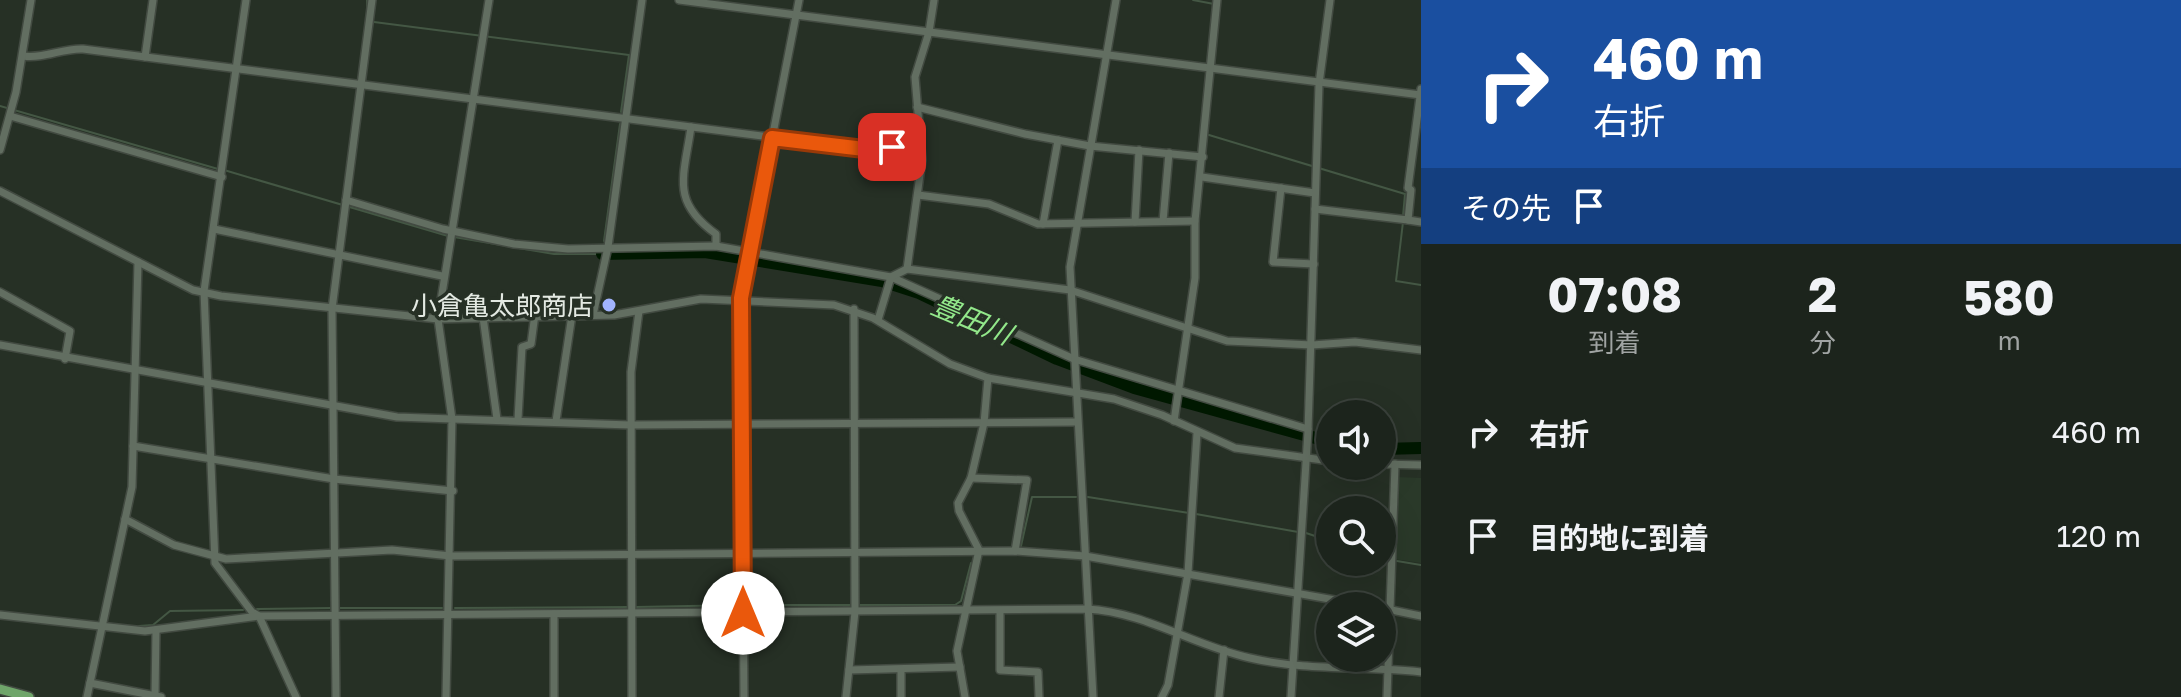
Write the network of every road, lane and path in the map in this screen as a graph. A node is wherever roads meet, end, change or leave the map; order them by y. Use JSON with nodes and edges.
{"nodes":[{"id":1,"x":31,"y":0,"type":"edge"},
{"id":2,"x":153,"y":0,"type":"edge"},
{"id":3,"x":246,"y":0,"type":"edge"},
{"id":4,"x":372,"y":0,"type":"edge"},
{"id":5,"x":489,"y":0,"type":"edge"},
{"id":6,"x":642,"y":0,"type":"edge"},
{"id":7,"x":679,"y":0,"type":"edge"},
{"id":8,"x":799,"y":0,"type":"edge"},
{"id":9,"x":934,"y":0,"type":"edge"},
{"id":10,"x":1116,"y":0,"type":"edge"},
{"id":11,"x":1217,"y":0,"type":"edge"},
{"id":12,"x":1330,"y":0,"type":"edge"},
{"id":13,"x":797,"y":16,"type":"junction"},
{"id":14,"x":929,"y":32,"type":"junction"},
{"id":15,"x":1106,"y":55,"type":"junction"},
{"id":16,"x":23,"y":56,"type":"junction"},
{"id":17,"x":145,"y":57,"type":"junction"},
{"id":18,"x":237,"y":69,"type":"junction"},
{"id":19,"x":1211,"y":69,"type":"junction"},
{"id":20,"x":1319,"y":84,"type":"junction"},
{"id":21,"x":361,"y":85,"type":"junction"},
{"id":22,"x":1420,"y":93,"type":"edge"},
{"id":23,"x":473,"y":98,"type":"junction"},
{"id":24,"x":917,"y":107,"type":"junction"},
{"id":25,"x":11,"y":111,"type":"junction"},
{"id":26,"x":626,"y":119,"type":"junction"},
{"id":27,"x":691,"y":127,"type":"junction"},
{"id":28,"x":772,"y":138,"type":"junction"},
{"id":29,"x":1058,"y":140,"type":"junction"},
{"id":30,"x":921,"y":145,"type":"junction"},
{"id":31,"x":1090,"y":146,"type":"junction"},
{"id":32,"x":0,"y":150,"type":"edge"},
{"id":33,"x":1139,"y":150,"type":"junction"},
{"id":34,"x":1169,"y":153,"type":"junction"},
{"id":35,"x":1203,"y":157,"type":"junction"},
{"id":36,"x":222,"y":172,"type":"junction"},
{"id":37,"x":1202,"y":177,"type":"junction"},
{"id":38,"x":1281,"y":188,"type":"junction"},
{"id":39,"x":0,"y":191,"type":"edge"},
{"id":40,"x":1315,"y":193,"type":"junction"},
{"id":41,"x":918,"y":195,"type":"junction"},
{"id":42,"x":346,"y":204,"type":"junction"},
{"id":43,"x":1315,"y":209,"type":"junction"},
{"id":44,"x":1404,"y":220,"type":"junction"},
{"id":45,"x":1163,"y":221,"type":"junction"},
{"id":46,"x":1195,"y":221,"type":"junction"},
{"id":47,"x":1075,"y":222,"type":"junction"},
{"id":48,"x":1135,"y":222,"type":"junction"},
{"id":49,"x":1421,"y":222,"type":"edge"},
{"id":50,"x":1043,"y":224,"type":"junction"},
{"id":51,"x":214,"y":229,"type":"junction"},
{"id":52,"x":450,"y":235,"type":"junction"},
{"id":53,"x":716,"y":246,"type":"junction"},
{"id":54,"x":608,"y":248,"type":"junction"},
{"id":55,"x":750,"y":252,"type":"junction"},
{"id":56,"x":339,"y":254,"type":"junction"},
{"id":57,"x":138,"y":262,"type":"junction"},
{"id":58,"x":1314,"y":264,"type":"junction"},
{"id":59,"x":907,"y":269,"type":"junction"},
{"id":60,"x":442,"y":276,"type":"junction"},
{"id":61,"x":891,"y":277,"type":"junction"},
{"id":62,"x":1070,"y":290,"type":"junction"},
{"id":63,"x":204,"y":291,"type":"junction"},
{"id":64,"x":0,"y":292,"type":"edge"},
{"id":65,"x":741,"y":298,"type":"junction"},
{"id":66,"x":332,"y":309,"type":"junction"},
{"id":67,"x":854,"y":309,"type":"junction"},
{"id":68,"x":639,"y":311,"type":"junction"},
{"id":69,"x":535,"y":314,"type":"junction"},
{"id":70,"x":572,"y":315,"type":"junction"},
{"id":71,"x":593,"y":315,"type":"junction"},
{"id":72,"x":483,"y":317,"type":"junction"},
{"id":73,"x":438,"y":319,"type":"junction"},
{"id":74,"x":878,"y":320,"type":"junction"},
{"id":75,"x":1189,"y":328,"type":"junction"},
{"id":76,"x":0,"y":345,"type":"edge"},
{"id":77,"x":1312,"y":345,"type":"junction"},
{"id":78,"x":1421,"y":350,"type":"edge"},
{"id":79,"x":65,"y":359,"type":"junction"},
{"id":80,"x":1074,"y":360,"type":"junction"},
{"id":81,"x":134,"y":371,"type":"junction"},
{"id":82,"x":988,"y":378,"type":"junction"},
{"id":83,"x":208,"y":383,"type":"junction"},
{"id":84,"x":1075,"y":390,"type":"junction"},
{"id":85,"x":1179,"y":392,"type":"junction"},
{"id":86,"x":333,"y":404,"type":"junction"},
{"id":87,"x":452,"y":419,"type":"junction"},
{"id":88,"x":497,"y":419,"type":"junction"},
{"id":89,"x":518,"y":419,"type":"junction"},
{"id":90,"x":556,"y":421,"type":"junction"},
{"id":91,"x":1174,"y":421,"type":"junction"},
{"id":92,"x":1076,"y":422,"type":"junction"},
{"id":93,"x":984,"y":423,"type":"junction"},
{"id":94,"x":742,"y":424,"type":"junction"},
{"id":95,"x":854,"y":424,"type":"junction"},
{"id":96,"x":631,"y":425,"type":"junction"},
{"id":97,"x":1308,"y":430,"type":"junction"},
{"id":98,"x":1197,"y":433,"type":"junction"},
{"id":99,"x":133,"y":446,"type":"junction"},
{"id":100,"x":211,"y":459,"type":"junction"},
{"id":101,"x":1306,"y":459,"type":"junction"},
{"id":102,"x":1316,"y":460,"type":"edge"},
{"id":103,"x":1396,"y":464,"type":"edge"},
{"id":104,"x":1421,"y":465,"type":"edge"},
{"id":105,"x":971,"y":478,"type":"junction"},
{"id":106,"x":334,"y":479,"type":"junction"},
{"id":107,"x":1394,"y":480,"type":"edge"},
{"id":108,"x":453,"y":491,"type":"junction"},
{"id":109,"x":125,"y":519,"type":"junction"},
{"id":110,"x":979,"y":550,"type":"junction"},
{"id":111,"x":1015,"y":551,"type":"junction"},
{"id":112,"x":855,"y":552,"type":"junction"},
{"id":113,"x":743,"y":553,"type":"junction"},
{"id":114,"x":334,"y":554,"type":"junction"},
{"id":115,"x":631,"y":554,"type":"junction"},
{"id":116,"x":214,"y":556,"type":"junction"},
{"id":117,"x":451,"y":556,"type":"junction"},
{"id":118,"x":1085,"y":556,"type":"junction"},
{"id":119,"x":1188,"y":573,"type":"junction"},
{"id":120,"x":1386,"y":592,"type":"edge"},
{"id":121,"x":1298,"y":593,"type":"junction"},
{"id":122,"x":1316,"y":596,"type":"edge"},
{"id":123,"x":855,"y":607,"type":"junction"},
{"id":124,"x":743,"y":608,"type":"junction"},
{"id":125,"x":1087,"y":609,"type":"junction"},
{"id":126,"x":335,"y":610,"type":"junction"},
{"id":127,"x":964,"y":611,"type":"junction"},
{"id":128,"x":1000,"y":611,"type":"junction"},
{"id":129,"x":1396,"y":611,"type":"edge"},
{"id":130,"x":631,"y":612,"type":"junction"},
{"id":131,"x":448,"y":614,"type":"junction"},
{"id":132,"x":554,"y":614,"type":"junction"},
{"id":133,"x":0,"y":615,"type":"edge"},
{"id":134,"x":259,"y":616,"type":"junction"},
{"id":135,"x":1421,"y":616,"type":"edge"},
{"id":136,"x":103,"y":628,"type":"junction"},
{"id":137,"x":156,"y":630,"type":"junction"},
{"id":138,"x":1178,"y":634,"type":"junction"},
{"id":139,"x":1224,"y":650,"type":"junction"},
{"id":140,"x":1295,"y":663,"type":"junction"},
{"id":141,"x":1316,"y":664,"type":"edge"},
{"id":142,"x":960,"y":667,"type":"junction"},
{"id":143,"x":849,"y":670,"type":"junction"},
{"id":144,"x":901,"y":670,"type":"junction"},
{"id":145,"x":1396,"y":670,"type":"edge"},
{"id":146,"x":1389,"y":672,"type":"edge"},
{"id":147,"x":1421,"y":672,"type":"edge"},
{"id":148,"x":90,"y":683,"type":"junction"},
{"id":149,"x":0,"y":689,"type":"edge"},
{"id":150,"x":158,"y":696,"type":"edge"},
{"id":151,"x":29,"y":697,"type":"edge"},
{"id":152,"x":87,"y":697,"type":"edge"},
{"id":153,"x":296,"y":697,"type":"edge"},
{"id":154,"x":336,"y":697,"type":"edge"},
{"id":155,"x":446,"y":697,"type":"edge"},
{"id":156,"x":554,"y":697,"type":"edge"},
{"id":157,"x":632,"y":697,"type":"edge"},
{"id":158,"x":744,"y":697,"type":"edge"},
{"id":159,"x":846,"y":697,"type":"edge"},
{"id":160,"x":901,"y":697,"type":"edge"},
{"id":161,"x":965,"y":697,"type":"edge"},
{"id":162,"x":1039,"y":697,"type":"edge"},
{"id":163,"x":1093,"y":697,"type":"edge"},
{"id":164,"x":1162,"y":697,"type":"edge"},
{"id":165,"x":1219,"y":697,"type":"edge"},
{"id":166,"x":1292,"y":697,"type":"edge"},
{"id":167,"x":1387,"y":697,"type":"edge"}],
"edges":[{"from":1,"to":16,"type":"street"},
{"from":2,"to":17,"type":"street"},
{"from":3,"to":18,"type":"street"},
{"from":4,"to":21,"type":"street"},
{"from":5,"to":23,"type":"street"},
{"from":6,"to":26,"type":"street"},
{"from":7,"to":13,"type":"street"},
{"from":8,"to":13,"type":"street"},
{"from":9,"to":14,"type":"street"},
{"from":10,"to":15,"type":"street"},
{"from":11,"to":19,"type":"street"},
{"from":12,"to":20,"type":"street"},
{"from":13,"to":14,"type":"street"},
{"from":13,"to":28,"type":"street"},
{"from":14,"to":15,"type":"street"},
{"from":14,"to":24,"type":"street"},
{"from":15,"to":19,"type":"street"},
{"from":15,"to":31,"type":"street"},
{"from":16,"to":17,"type":"street"},
{"from":16,"to":25,"type":"street"},
{"from":17,"to":18,"type":"street"},
{"from":18,"to":21,"type":"street"},
{"from":18,"to":36,"type":"street"},
{"from":19,"to":20,"type":"street"},
{"from":19,"to":35,"type":"street"},
{"from":20,"to":22,"type":"street"},
{"from":20,"to":40,"type":"street"},
{"from":21,"to":23,"type":"street"},
{"from":21,"to":42,"type":"street"},
{"from":22,"to":44,"type":"street"},
{"from":23,"to":26,"type":"street"},
{"from":23,"to":52,"type":"street"},
{"from":24,"to":29,"type":"street"},
{"from":24,"to":30,"type":"street"},
{"from":25,"to":32,"type":"street"},
{"from":25,"to":36,"type":"street"},
{"from":26,"to":27,"type":"street"},
{"from":26,"to":54,"type":"street"},
{"from":27,"to":28,"type":"street"},
{"from":27,"to":53,"type":"street"},
{"from":28,"to":30,"type":"street"},
{"from":28,"to":55,"type":"street"},
{"from":29,"to":31,"type":"street"},
{"from":29,"to":50,"type":"street"},
{"from":30,"to":41,"type":"street"},
{"from":31,"to":33,"type":"street"},
{"from":31,"to":47,"type":"street"},
{"from":33,"to":34,"type":"street"},
{"from":33,"to":48,"type":"street"},
{"from":34,"to":35,"type":"street"},
{"from":34,"to":45,"type":"street"},
{"from":35,"to":37,"type":"street"},
{"from":36,"to":51,"type":"street"},
{"from":37,"to":38,"type":"street"},
{"from":37,"to":46,"type":"street"},
{"from":38,"to":40,"type":"street"},
{"from":38,"to":58,"type":"street"},
{"from":39,"to":57,"type":"street"},
{"from":40,"to":43,"type":"street"},
{"from":41,"to":50,"type":"street"},
{"from":41,"to":59,"type":"street"},
{"from":42,"to":52,"type":"street"},
{"from":42,"to":56,"type":"street"},
{"from":43,"to":44,"type":"street"},
{"from":43,"to":58,"type":"street"},
{"from":44,"to":49,"type":"street"},
{"from":45,"to":46,"type":"street"},
{"from":45,"to":48,"type":"street"},
{"from":46,"to":75,"type":"street"},
{"from":47,"to":48,"type":"street"},
{"from":47,"to":50,"type":"street"},
{"from":47,"to":62,"type":"street"},
{"from":51,"to":56,"type":"street"},
{"from":51,"to":63,"type":"street"},
{"from":52,"to":54,"type":"street"},
{"from":52,"to":60,"type":"street"},
{"from":53,"to":54,"type":"street"},
{"from":53,"to":55,"type":"street"},
{"from":54,"to":71,"type":"street"},
{"from":55,"to":61,"type":"street"},
{"from":55,"to":65,"type":"street"},
{"from":56,"to":60,"type":"street"},
{"from":56,"to":66,"type":"street"},
{"from":57,"to":63,"type":"street"},
{"from":57,"to":81,"type":"street"},
{"from":58,"to":77,"type":"street"},
{"from":59,"to":61,"type":"street"},
{"from":59,"to":62,"type":"street"},
{"from":60,"to":73,"type":"street"},
{"from":61,"to":74,"type":"street"},
{"from":61,"to":80,"type":"street"},
{"from":62,"to":75,"type":"street"},
{"from":62,"to":80,"type":"street"},
{"from":63,"to":66,"type":"street"},
{"from":63,"to":83,"type":"street"},
{"from":64,"to":79,"type":"street"},
{"from":65,"to":67,"type":"street"},
{"from":65,"to":68,"type":"street"},
{"from":65,"to":94,"type":"street"},
{"from":66,"to":73,"type":"street"},
{"from":66,"to":86,"type":"street"},
{"from":67,"to":74,"type":"street"},
{"from":67,"to":95,"type":"street"},
{"from":68,"to":71,"type":"street"},
{"from":68,"to":96,"type":"street"},
{"from":69,"to":70,"type":"street"},
{"from":69,"to":72,"type":"street"},
{"from":69,"to":89,"type":"street"},
{"from":70,"to":71,"type":"street"},
{"from":70,"to":90,"type":"street"},
{"from":72,"to":73,"type":"street"},
{"from":72,"to":88,"type":"street"},
{"from":73,"to":87,"type":"street"},
{"from":74,"to":82,"type":"street"},
{"from":75,"to":77,"type":"street"},
{"from":75,"to":85,"type":"street"},
{"from":76,"to":79,"type":"street"},
{"from":77,"to":78,"type":"street"},
{"from":77,"to":97,"type":"street"},
{"from":79,"to":81,"type":"street"},
{"from":80,"to":84,"type":"street"},
{"from":80,"to":85,"type":"street"},
{"from":81,"to":83,"type":"street"},
{"from":81,"to":99,"type":"street"},
{"from":82,"to":84,"type":"street"},
{"from":82,"to":93,"type":"street"},
{"from":83,"to":86,"type":"street"},
{"from":83,"to":100,"type":"street"},
{"from":84,"to":91,"type":"street"},
{"from":84,"to":92,"type":"street"},
{"from":85,"to":91,"type":"street"},
{"from":85,"to":97,"type":"street"},
{"from":86,"to":87,"type":"street"},
{"from":86,"to":106,"type":"street"},
{"from":87,"to":88,"type":"street"},
{"from":87,"to":108,"type":"street"},
{"from":88,"to":89,"type":"street"},
{"from":89,"to":90,"type":"street"},
{"from":90,"to":96,"type":"street"},
{"from":91,"to":98,"type":"street"},
{"from":92,"to":93,"type":"street"},
{"from":92,"to":118,"type":"street"},
{"from":93,"to":95,"type":"street"},
{"from":93,"to":105,"type":"street"},
{"from":94,"to":95,"type":"street"},
{"from":94,"to":96,"type":"street"},
{"from":94,"to":113,"type":"street"},
{"from":95,"to":112,"type":"street"},
{"from":96,"to":115,"type":"street"},
{"from":97,"to":101,"type":"street"},
{"from":98,"to":101,"type":"street"},
{"from":98,"to":119,"type":"street"},
{"from":99,"to":100,"type":"street"},
{"from":99,"to":109,"type":"street"},
{"from":100,"to":106,"type":"street"},
{"from":100,"to":116,"type":"street"},
{"from":101,"to":102,"type":"street"},
{"from":101,"to":121,"type":"street"},
{"from":103,"to":104,"type":"street"},
{"from":105,"to":110,"type":"street"},
{"from":105,"to":111,"type":"street"},
{"from":106,"to":108,"type":"street"},
{"from":106,"to":114,"type":"street"},
{"from":107,"to":120,"type":"street"},
{"from":108,"to":117,"type":"street"},
{"from":109,"to":116,"type":"street"},
{"from":109,"to":136,"type":"street"},
{"from":110,"to":111,"type":"street"},
{"from":110,"to":112,"type":"street"},
{"from":110,"to":127,"type":"street"},
{"from":111,"to":118,"type":"street"},
{"from":112,"to":113,"type":"street"},
{"from":112,"to":123,"type":"street"},
{"from":113,"to":115,"type":"street"},
{"from":113,"to":124,"type":"street"},
{"from":114,"to":116,"type":"street"},
{"from":114,"to":117,"type":"street"},
{"from":114,"to":126,"type":"street"},
{"from":115,"to":117,"type":"street"},
{"from":115,"to":130,"type":"street"},
{"from":116,"to":134,"type":"street"},
{"from":117,"to":131,"type":"street"},
{"from":118,"to":119,"type":"street"},
{"from":118,"to":125,"type":"street"},
{"from":119,"to":121,"type":"street"},
{"from":119,"to":138,"type":"street"},
{"from":121,"to":122,"type":"street"},
{"from":121,"to":140,"type":"street"},
{"from":123,"to":124,"type":"street"},
{"from":123,"to":127,"type":"street"},
{"from":123,"to":143,"type":"street"},
{"from":124,"to":130,"type":"street"},
{"from":124,"to":158,"type":"street"},
{"from":125,"to":128,"type":"street"},
{"from":125,"to":138,"type":"street"},
{"from":125,"to":163,"type":"street"},
{"from":126,"to":131,"type":"street"},
{"from":126,"to":134,"type":"street"},
{"from":126,"to":154,"type":"street"},
{"from":127,"to":128,"type":"street"},
{"from":127,"to":142,"type":"street"},
{"from":128,"to":162,"type":"street"},
{"from":129,"to":135,"type":"street"},
{"from":130,"to":132,"type":"street"},
{"from":130,"to":157,"type":"street"},
{"from":131,"to":132,"type":"street"},
{"from":131,"to":155,"type":"street"},
{"from":132,"to":156,"type":"street"},
{"from":133,"to":136,"type":"street"},
{"from":134,"to":137,"type":"street"},
{"from":134,"to":153,"type":"street"},
{"from":136,"to":137,"type":"street"},
{"from":136,"to":148,"type":"street"},
{"from":137,"to":150,"type":"street"},
{"from":138,"to":139,"type":"street"},
{"from":138,"to":164,"type":"street"},
{"from":139,"to":140,"type":"street"},
{"from":139,"to":165,"type":"street"},
{"from":140,"to":141,"type":"street"},
{"from":140,"to":166,"type":"street"},
{"from":142,"to":144,"type":"street"},
{"from":142,"to":161,"type":"street"},
{"from":143,"to":144,"type":"street"},
{"from":143,"to":159,"type":"street"},
{"from":144,"to":160,"type":"street"},
{"from":145,"to":147,"type":"street"},
{"from":146,"to":167,"type":"street"},
{"from":148,"to":150,"type":"street"},
{"from":148,"to":152,"type":"street"},
{"from":149,"to":151,"type":"main road"}]}
